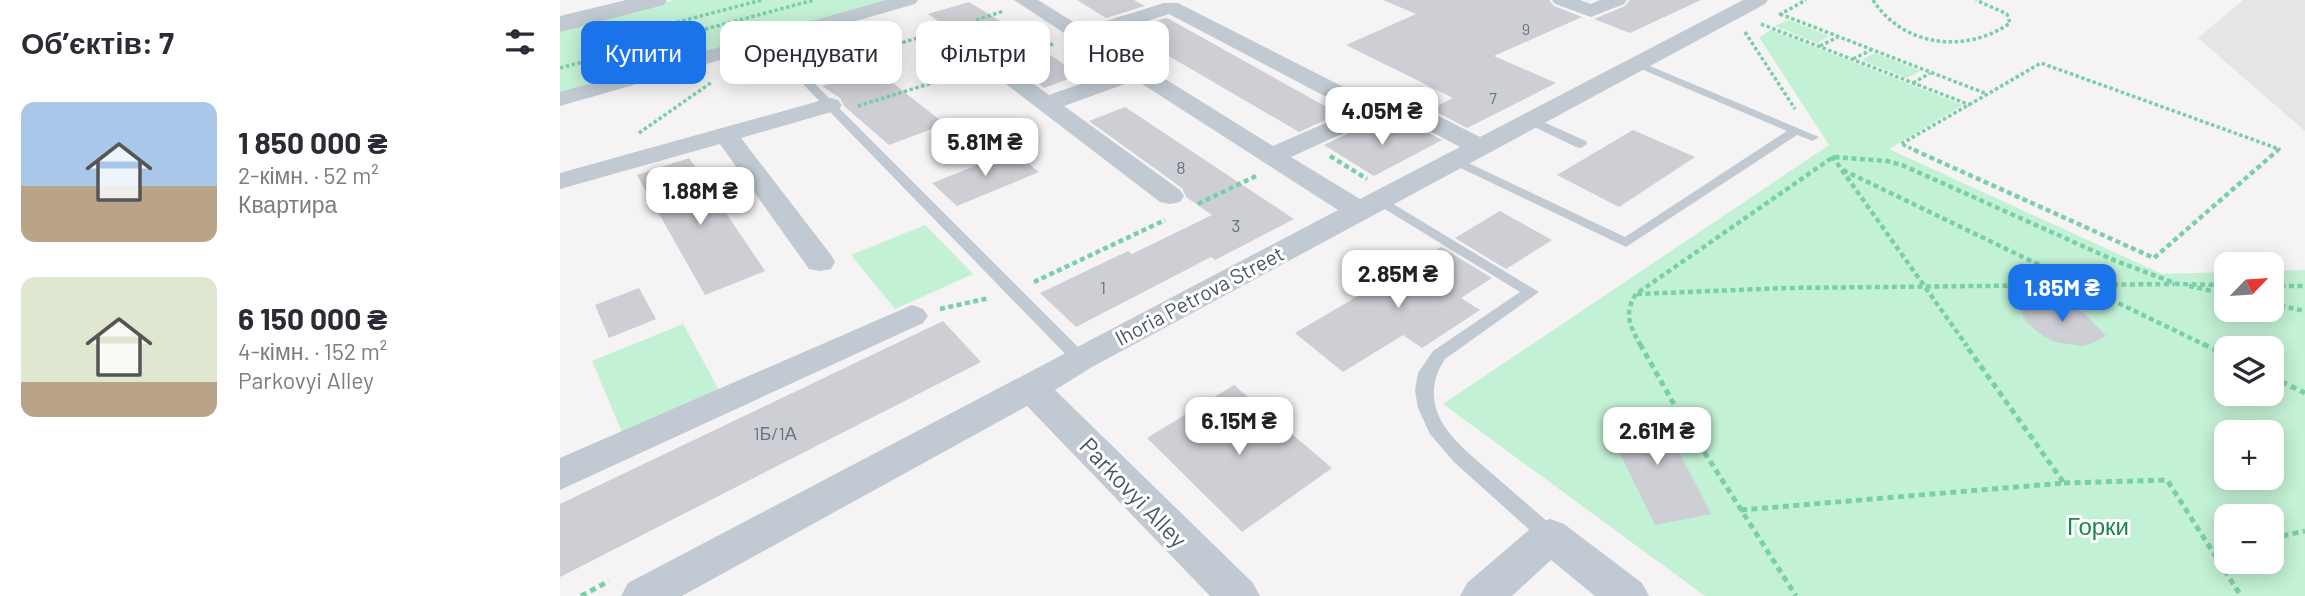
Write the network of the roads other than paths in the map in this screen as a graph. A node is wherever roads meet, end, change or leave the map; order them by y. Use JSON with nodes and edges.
{"nodes":[{"id":1,"x":599,"y":0,"type":"edge"},
{"id":2,"x":655,"y":0,"type":"edge"},
{"id":3,"x":908,"y":0,"type":"edge"},
{"id":4,"x":1562,"y":0,"type":"edge"},
{"id":5,"x":1617,"y":0,"type":"edge"},
{"id":6,"x":1164,"y":3,"type":"edge"},
{"id":7,"x":1015,"y":6,"type":"edge"},
{"id":8,"x":560,"y":9,"type":"edge"},
{"id":9,"x":1755,"y":12,"type":"edge"},
{"id":10,"x":835,"y":21,"type":"edge"},
{"id":11,"x":1118,"y":21,"type":"edge"},
{"id":12,"x":560,"y":24,"type":"edge"},
{"id":13,"x":1064,"y":29,"type":"edge"},
{"id":14,"x":720,"y":54,"type":"edge"},
{"id":15,"x":1638,"y":64,"type":"junction"},
{"id":16,"x":809,"y":84,"type":"edge"},
{"id":17,"x":1020,"y":84,"type":"edge"},
{"id":18,"x":1103,"y":84,"type":"edge"},
{"id":19,"x":1153,"y":84,"type":"edge"},
{"id":20,"x":560,"y":99,"type":"edge"},
{"id":21,"x":1046,"y":104,"type":"junction"},
{"id":22,"x":833,"y":109,"type":"junction"},
{"id":23,"x":1372,"y":111,"type":"junction"},
{"id":24,"x":1531,"y":120,"type":"junction"},
{"id":25,"x":1796,"y":130,"type":"junction"},
{"id":26,"x":725,"y":132,"type":"junction"},
{"id":27,"x":1813,"y":137,"type":"road end"},
{"id":28,"x":1581,"y":144,"type":"dead end"},
{"id":29,"x":1480,"y":146,"type":"junction"},
{"id":30,"x":1453,"y":161,"type":"junction"},
{"id":31,"x":1264,"y":166,"type":"junction"},
{"id":32,"x":560,"y":181,"type":"edge"},
{"id":33,"x":1370,"y":205,"type":"junction"},
{"id":34,"x":1171,"y":206,"type":"road end"},
{"id":35,"x":820,"y":262,"type":"dead end"},
{"id":36,"x":912,"y":316,"type":"road end"},
{"id":37,"x":1080,"y":359,"type":"junction"},
{"id":38,"x":1031,"y":387,"type":"junction"},
{"id":39,"x":560,"y":475,"type":"edge"},
{"id":40,"x":1550,"y":536,"type":"junction"},
{"id":41,"x":643,"y":596,"type":"edge"},
{"id":42,"x":1238,"y":596,"type":"edge"},
{"id":43,"x":1482,"y":596,"type":"edge"},
{"id":44,"x":1627,"y":596,"type":"edge"}],
"edges":[{"from":1,"to":8,"type":"street"},
{"from":2,"to":12,"type":"street"},
{"from":3,"to":10,"type":"street"},
{"from":4,"to":5,"type":"street"},
{"from":6,"to":11,"type":"street"},
{"from":6,"to":23,"type":"street"},
{"from":7,"to":13,"type":"street"},
{"from":9,"to":15,"type":"street","name":"Ihoria Petrova Street"},
{"from":14,"to":20,"type":"street"},
{"from":15,"to":24,"type":"street","name":"Ihoria Petrova Street"},
{"from":15,"to":25,"type":"lane"},
{"from":16,"to":22,"type":"lane"},
{"from":17,"to":21,"type":"street"},
{"from":18,"to":21,"type":"street"},
{"from":19,"to":31,"type":"street"},
{"from":21,"to":34,"type":"street"},
{"from":22,"to":26,"type":"street"},
{"from":22,"to":37,"type":"lane"},
{"from":23,"to":29,"type":"street"},
{"from":23,"to":31,"type":"street"},
{"from":24,"to":28,"type":"lane"},
{"from":24,"to":29,"type":"street","name":"Ihoria Petrova Street"},
{"from":25,"to":27,"type":"lane"},
{"from":25,"to":30,"type":"lane"},
{"from":26,"to":32,"type":"street"},
{"from":26,"to":35,"type":"street"},
{"from":29,"to":30,"type":"street","name":"Ihoria Petrova Street"},
{"from":30,"to":33,"type":"street","name":"Ihoria Petrova Street"},
{"from":31,"to":33,"type":"street"},
{"from":33,"to":37,"type":"street","name":"Ihoria Petrova Street"},
{"from":33,"to":40,"type":"lane"},
{"from":36,"to":39,"type":"street"},
{"from":37,"to":38,"type":"street","name":"Ihoria Petrova Street"},
{"from":38,"to":41,"type":"street","name":"Ihoria Petrova Street"},
{"from":38,"to":42,"type":"street","name":"Parkovyi Alley"},
{"from":40,"to":43,"type":"street"},
{"from":40,"to":44,"type":"street"}]}
